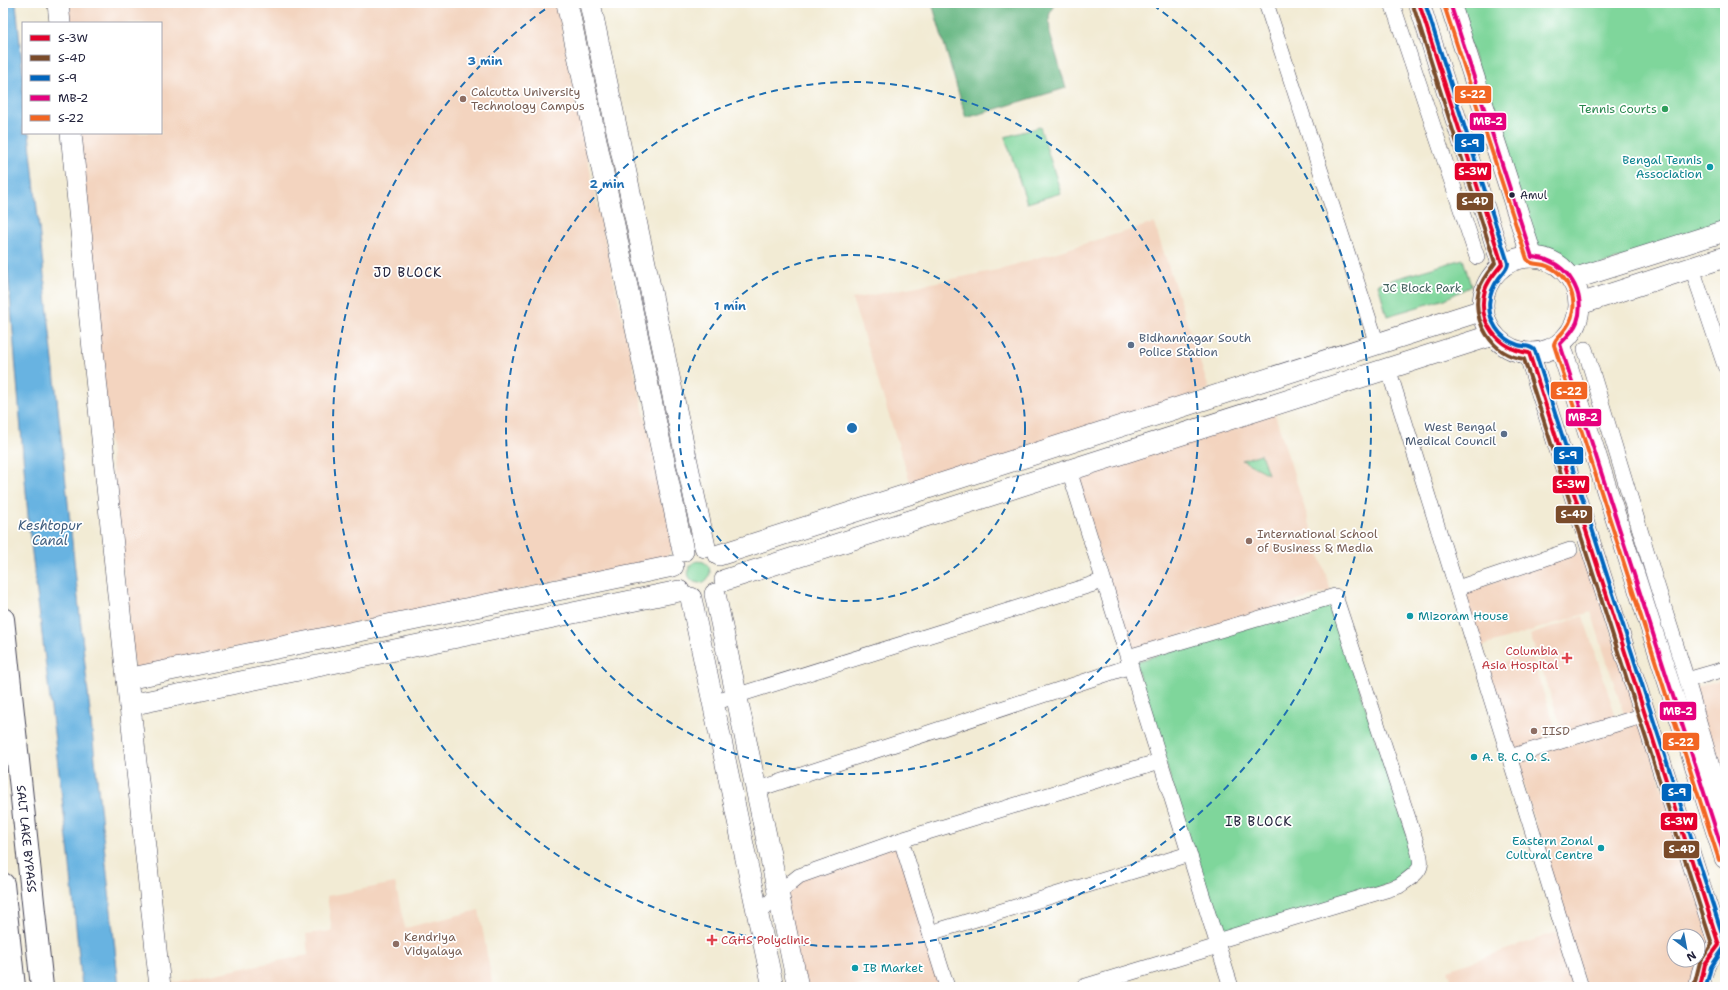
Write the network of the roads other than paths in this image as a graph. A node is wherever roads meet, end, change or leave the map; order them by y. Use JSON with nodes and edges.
{"nodes":[{"id":1,"x":58,"y":3,"type":"edge"},
{"id":2,"x":567,"y":3,"type":"edge"},
{"id":3,"x":590,"y":3,"type":"edge"},
{"id":4,"x":1266,"y":3,"type":"edge"},
{"id":5,"x":1392,"y":3,"type":"edge"},
{"id":6,"x":1419,"y":3,"type":"edge"},
{"id":7,"x":1450,"y":3,"type":"edge"},
{"id":8,"x":60,"y":22,"type":"edge"},
{"id":9,"x":71,"y":134,"type":"edge"},
{"id":10,"x":1725,"y":231,"type":"edge"},
{"id":11,"x":1477,"y":257,"type":"dead end"},
{"id":12,"x":1532,"y":257,"type":"junction"},
{"id":13,"x":1725,"y":257,"type":"edge"},
{"id":14,"x":1502,"y":264,"type":"junction"},
{"id":15,"x":1692,"y":268,"type":"junction"},
{"id":16,"x":1573,"y":279,"type":"junction"},
{"id":17,"x":1580,"y":304,"type":"junction"},
{"id":18,"x":1484,"y":310,"type":"junction"},
{"id":19,"x":1493,"y":334,"type":"junction"},
{"id":20,"x":1377,"y":344,"type":"junction"},
{"id":21,"x":1560,"y":344,"type":"junction"},
{"id":22,"x":1585,"y":349,"type":"dead end"},
{"id":23,"x":1529,"y":353,"type":"junction"},
{"id":24,"x":1317,"y":363,"type":"junction"},
{"id":25,"x":1725,"y":366,"type":"edge"},
{"id":26,"x":1388,"y":368,"type":"junction"},
{"id":27,"x":1324,"y":388,"type":"junction"},
{"id":28,"x":988,"y":469,"type":"junction"},
{"id":29,"x":1069,"y":470,"type":"junction"},
{"id":30,"x":995,"y":494,"type":"junction"},
{"id":31,"x":772,"y":538,"type":"junction"},
{"id":32,"x":1570,"y":550,"type":"dead end"},
{"id":33,"x":712,"y":551,"type":"junction"},
{"id":34,"x":678,"y":559,"type":"junction"},
{"id":35,"x":780,"y":562,"type":"junction"},
{"id":36,"x":1103,"y":581,"type":"junction"},
{"id":37,"x":720,"y":587,"type":"junction"},
{"id":38,"x":1457,"y":588,"type":"junction"},
{"id":39,"x":685,"y":595,"type":"junction"},
{"id":40,"x":510,"y":600,"type":"junction"},
{"id":41,"x":3,"y":619,"type":"edge"},
{"id":42,"x":514,"y":625,"type":"junction"},
{"id":43,"x":306,"y":642,"type":"junction"},
{"id":44,"x":1129,"y":661,"type":"junction"},
{"id":45,"x":310,"y":668,"type":"junction"},
{"id":46,"x":1725,"y":669,"type":"edge"},
{"id":47,"x":127,"y":679,"type":"junction"},
{"id":48,"x":1687,"y":680,"type":"junction"},
{"id":49,"x":736,"y":696,"type":"junction"},
{"id":50,"x":713,"y":703,"type":"junction"},
{"id":51,"x":130,"y":705,"type":"junction"},
{"id":52,"x":1645,"y":716,"type":"junction"},
{"id":53,"x":1510,"y":757,"type":"junction"},
{"id":54,"x":1160,"y":761,"type":"junction"},
{"id":55,"x":756,"y":790,"type":"junction"},
{"id":56,"x":1725,"y":811,"type":"edge"},
{"id":57,"x":901,"y":840,"type":"junction"},
{"id":58,"x":1189,"y":854,"type":"junction"},
{"id":59,"x":1725,"y":858,"type":"edge"},
{"id":60,"x":3,"y":884,"type":"edge"},
{"id":61,"x":778,"y":893,"type":"junction"},
{"id":62,"x":758,"y":916,"type":"junction"},
{"id":63,"x":930,"y":933,"type":"junction"},
{"id":64,"x":1217,"y":943,"type":"junction"},
{"id":65,"x":1722,"y":944,"type":"edge"},
{"id":66,"x":14,"y":987,"type":"edge"},
{"id":67,"x":42,"y":987,"type":"edge"},
{"id":68,"x":160,"y":987,"type":"edge"},
{"id":69,"x":773,"y":987,"type":"edge"},
{"id":70,"x":798,"y":987,"type":"edge"},
{"id":71,"x":947,"y":987,"type":"edge"},
{"id":72,"x":1082,"y":987,"type":"edge"},
{"id":73,"x":1231,"y":987,"type":"edge"},
{"id":74,"x":1581,"y":987,"type":"edge"},
{"id":75,"x":1699,"y":987,"type":"edge"}],
"edges":[{"from":1,"to":8,"type":"street"},
{"from":2,"to":34,"type":"street"},
{"from":3,"to":33,"type":"street"},
{"from":4,"to":20,"type":"street"},
{"from":5,"to":11,"type":"street"},
{"from":6,"to":14,"type":"street"},
{"from":7,"to":12,"type":"street"},
{"from":9,"to":47,"type":"street"},
{"from":10,"to":16,"type":"street"},
{"from":12,"to":14,"type":"street"},
{"from":12,"to":16,"type":"street"},
{"from":13,"to":15,"type":"street"},
{"from":14,"to":18,"type":"street"},
{"from":15,"to":17,"type":"street"},
{"from":15,"to":25,"type":"street"},
{"from":16,"to":17,"type":"street"},
{"from":17,"to":21,"type":"street"},
{"from":18,"to":19,"type":"street"},
{"from":18,"to":20,"type":"street"},
{"from":19,"to":23,"type":"street"},
{"from":19,"to":26,"type":"street"},
{"from":20,"to":24,"type":"street"},
{"from":21,"to":23,"type":"street"},
{"from":21,"to":59,"type":"street"},
{"from":22,"to":48,"type":"street"},
{"from":23,"to":52,"type":"street"},
{"from":24,"to":27,"type":"street"},
{"from":24,"to":28,"type":"street"},
{"from":26,"to":27,"type":"street"},
{"from":26,"to":38,"type":"street"},
{"from":27,"to":29,"type":"street"},
{"from":28,"to":30,"type":"street"},
{"from":28,"to":31,"type":"street"},
{"from":29,"to":30,"type":"street"},
{"from":29,"to":36,"type":"street"},
{"from":30,"to":35,"type":"street"},
{"from":31,"to":33,"type":"street"},
{"from":31,"to":35,"type":"street"},
{"from":32,"to":38,"type":"street"},
{"from":33,"to":34,"type":"street"},
{"from":33,"to":37,"type":"street"},
{"from":34,"to":39,"type":"street"},
{"from":34,"to":40,"type":"street"},
{"from":35,"to":37,"type":"street"},
{"from":36,"to":44,"type":"street"},
{"from":36,"to":49,"type":"street"},
{"from":37,"to":39,"type":"street"},
{"from":37,"to":49,"type":"street"},
{"from":38,"to":53,"type":"street"},
{"from":39,"to":42,"type":"street"},
{"from":39,"to":50,"type":"street"},
{"from":40,"to":42,"type":"street"},
{"from":40,"to":43,"type":"street"},
{"from":41,"to":67,"type":"main road","name":"SALT LAKE BYPASS"},
{"from":42,"to":45,"type":"street"},
{"from":43,"to":45,"type":"street"},
{"from":43,"to":47,"type":"street"},
{"from":44,"to":54,"type":"street"},
{"from":44,"to":55,"type":"street"},
{"from":44,"to":64,"type":"street"},
{"from":45,"to":51,"type":"street"},
{"from":46,"to":48,"type":"street"},
{"from":47,"to":51,"type":"street"},
{"from":48,"to":56,"type":"street"},
{"from":49,"to":50,"type":"street"},
{"from":49,"to":55,"type":"street"},
{"from":50,"to":62,"type":"street"},
{"from":51,"to":68,"type":"street"},
{"from":52,"to":53,"type":"street"},
{"from":52,"to":65,"type":"street"},
{"from":53,"to":74,"type":"street"},
{"from":54,"to":57,"type":"street"},
{"from":54,"to":58,"type":"street"},
{"from":55,"to":61,"type":"street"},
{"from":57,"to":61,"type":"street"},
{"from":57,"to":63,"type":"street"},
{"from":58,"to":63,"type":"street"},
{"from":58,"to":64,"type":"street"},
{"from":60,"to":66,"type":"main road"},
{"from":61,"to":62,"type":"street"},
{"from":61,"to":70,"type":"street"},
{"from":62,"to":69,"type":"street"},
{"from":63,"to":71,"type":"street"},
{"from":64,"to":72,"type":"street"},
{"from":64,"to":73,"type":"street"},
{"from":65,"to":75,"type":"street"}]}
